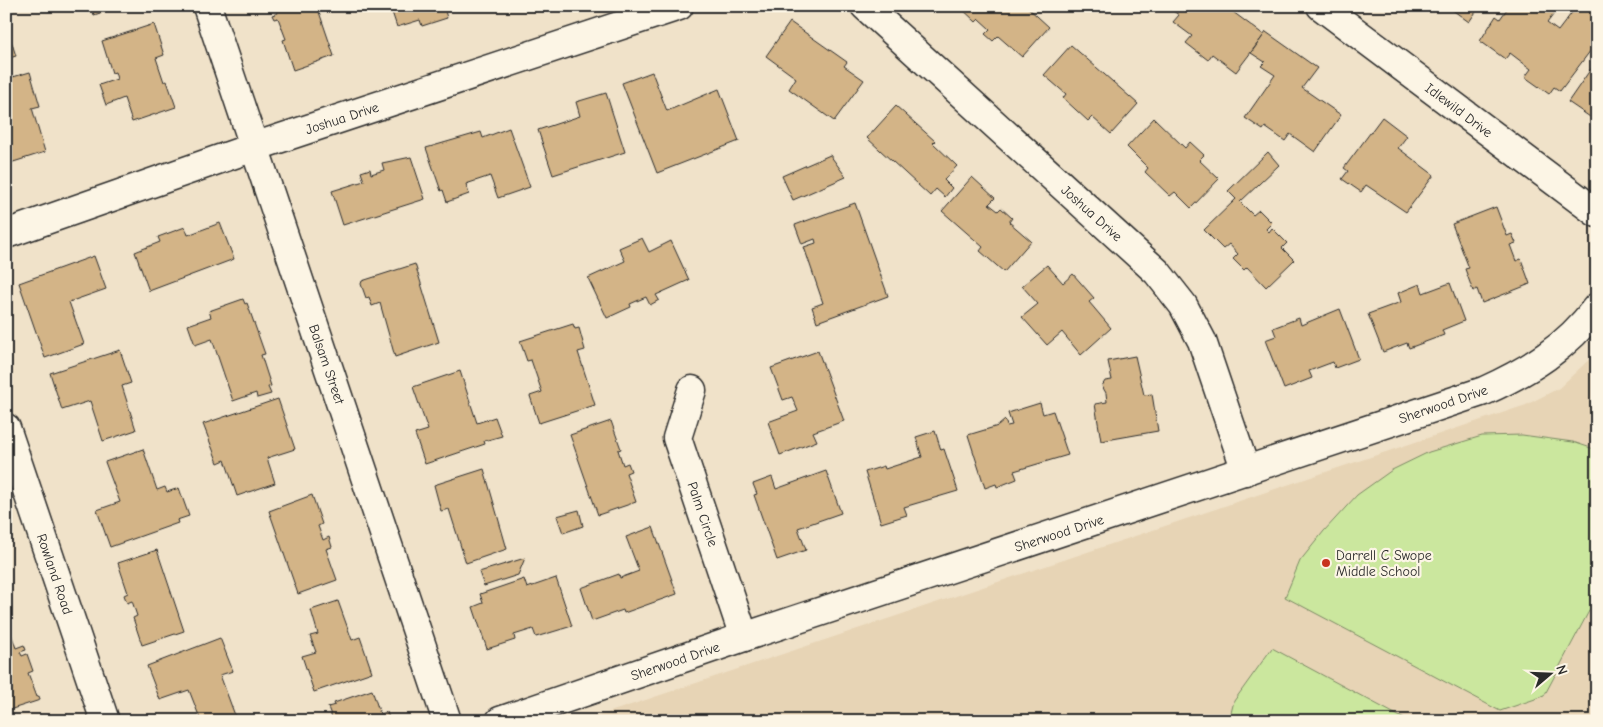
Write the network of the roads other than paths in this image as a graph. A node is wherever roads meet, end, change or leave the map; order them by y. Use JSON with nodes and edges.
{"nodes":[{"id":1,"x":207,"y":6,"type":"edge"},
{"id":2,"x":679,"y":6,"type":"edge"},
{"id":3,"x":865,"y":6,"type":"edge"},
{"id":4,"x":1321,"y":6,"type":"edge"},
{"id":5,"x":254,"y":148,"type":"junction"},
{"id":6,"x":1597,"y":213,"type":"edge"},
{"id":7,"x":6,"y":234,"type":"edge"},
{"id":8,"x":1597,"y":307,"type":"edge"},
{"id":9,"x":692,"y":390,"type":"dead end"},
{"id":10,"x":6,"y":428,"type":"edge"},
{"id":11,"x":1246,"y":471,"type":"junction"},
{"id":12,"x":744,"y":637,"type":"junction"},
{"id":13,"x":105,"y":721,"type":"edge"},
{"id":14,"x":447,"y":721,"type":"edge"},
{"id":15,"x":500,"y":721,"type":"edge"}],
"edges":[{"from":1,"to":5,"type":"street","name":"Balsam Street"},
{"from":2,"to":5,"type":"street","name":"Joshua Drive"},
{"from":3,"to":11,"type":"street","name":"Joshua Drive"},
{"from":4,"to":6,"type":"street","name":"Idlewild Drive"},
{"from":5,"to":7,"type":"street","name":"Joshua Drive"},
{"from":5,"to":14,"type":"street","name":"Balsam Street"},
{"from":8,"to":11,"type":"street","name":"Sherwood Drive"},
{"from":9,"to":12,"type":"street","name":"Palm Circle"},
{"from":10,"to":13,"type":"street","name":"Rowland Road"},
{"from":11,"to":12,"type":"street","name":"Sherwood Drive"},
{"from":12,"to":15,"type":"street","name":"Sherwood Drive"}]}
